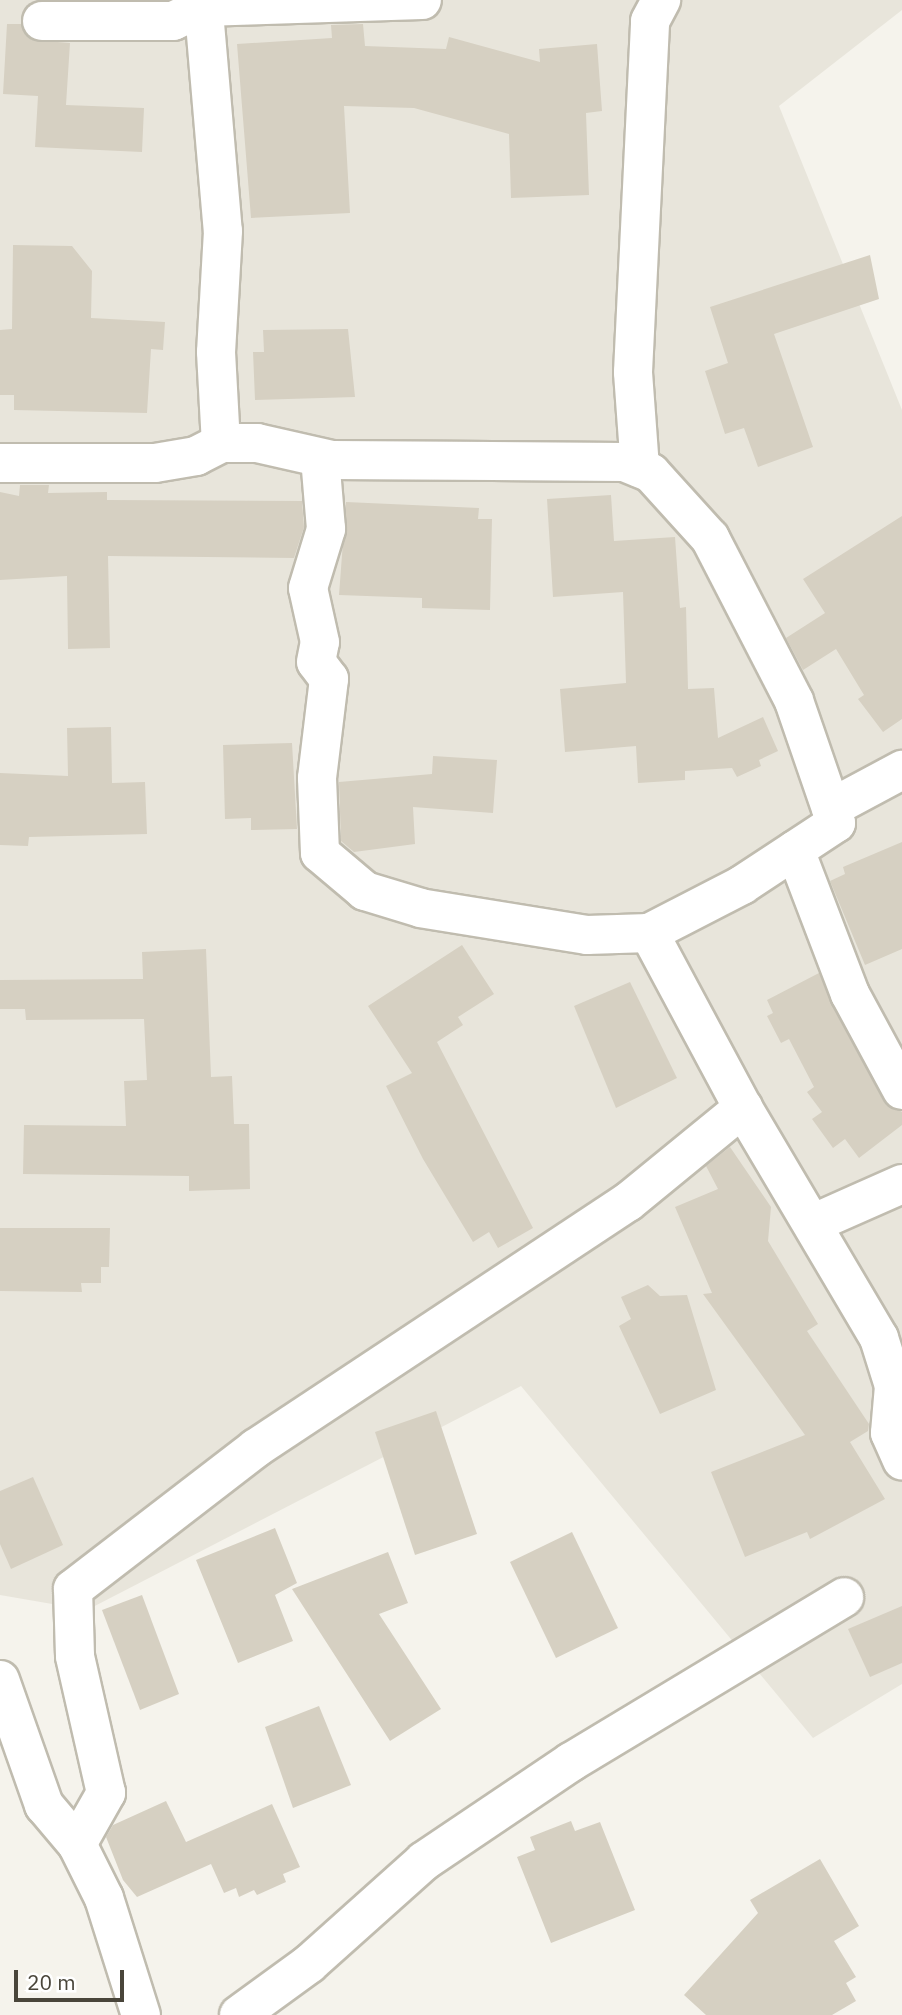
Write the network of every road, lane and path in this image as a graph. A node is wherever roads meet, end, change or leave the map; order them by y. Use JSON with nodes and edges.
{"nodes":[{"id":1,"x":422,"y":0,"type":"edge"},
{"id":2,"x":661,"y":0,"type":"edge"},
{"id":3,"x":203,"y":3,"type":"edge"},
{"id":4,"x":42,"y":20,"type":"dead end"},
{"id":5,"x":221,"y":443,"type":"junction"},
{"id":6,"x":320,"y":458,"type":"junction"},
{"id":7,"x":0,"y":463,"type":"edge"},
{"id":8,"x":640,"y":468,"type":"junction"},
{"id":9,"x":902,"y":770,"type":"edge"},
{"id":10,"x":831,"y":808,"type":"junction"},
{"id":11,"x":795,"y":850,"type":"junction"},
{"id":12,"x":649,"y":933,"type":"junction"},
{"id":13,"x":902,"y":1090,"type":"edge"},
{"id":14,"x":743,"y":1108,"type":"junction"},
{"id":15,"x":902,"y":1184,"type":"edge"},
{"id":16,"x":814,"y":1223,"type":"junction"},
{"id":17,"x":902,"y":1460,"type":"edge"},
{"id":18,"x":844,"y":1597,"type":"dead end"},
{"id":19,"x":0,"y":1681,"type":"edge"},
{"id":20,"x":76,"y":1844,"type":"junction"},
{"id":21,"x":141,"y":2015,"type":"edge"},
{"id":22,"x":239,"y":2015,"type":"edge"}],
"edges":[{"from":1,"to":3,"type":"street"},
{"from":2,"to":8,"type":"street"},
{"from":3,"to":4,"type":"street"},
{"from":3,"to":5,"type":"street"},
{"from":5,"to":6,"type":"street"},
{"from":5,"to":7,"type":"street"},
{"from":6,"to":8,"type":"street"},
{"from":6,"to":12,"type":"street"},
{"from":8,"to":10,"type":"street"},
{"from":9,"to":10,"type":"street"},
{"from":10,"to":11,"type":"street"},
{"from":11,"to":12,"type":"street"},
{"from":11,"to":13,"type":"street"},
{"from":12,"to":14,"type":"street"},
{"from":14,"to":16,"type":"street"},
{"from":14,"to":20,"type":"street"},
{"from":15,"to":16,"type":"street"},
{"from":16,"to":17,"type":"street"},
{"from":18,"to":22,"type":"street"},
{"from":19,"to":20,"type":"street"},
{"from":20,"to":21,"type":"street"}]}
